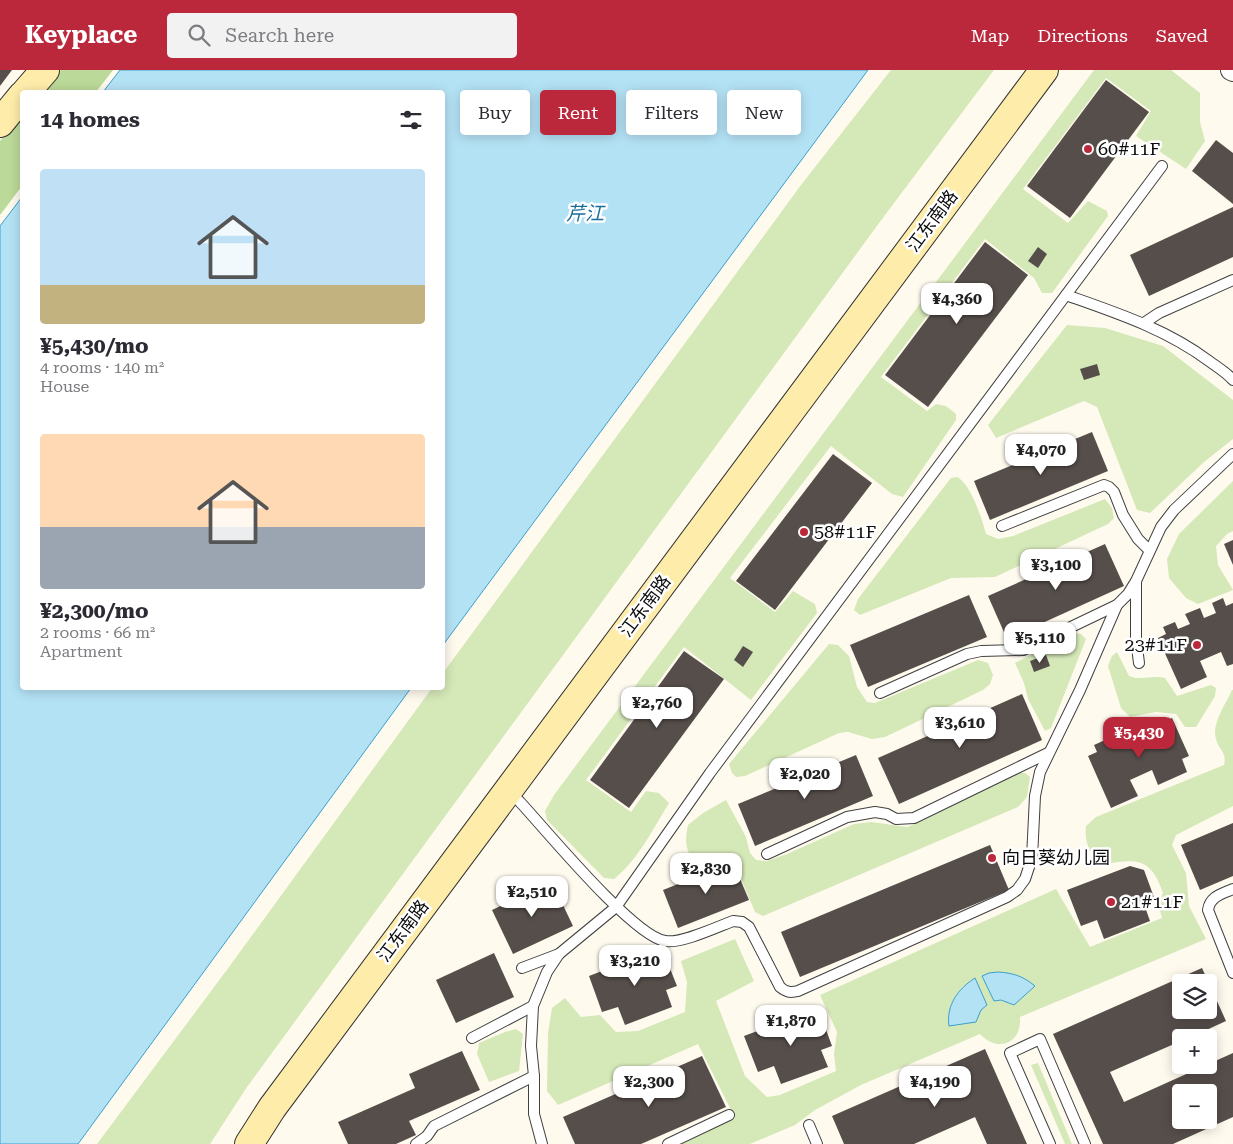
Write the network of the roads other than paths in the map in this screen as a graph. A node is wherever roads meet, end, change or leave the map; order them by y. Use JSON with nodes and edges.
{"nodes":[{"id":1,"x":45,"y":70,"type":"edge"},
{"id":2,"x":1044,"y":70,"type":"edge"},
{"id":3,"x":28,"y":90,"type":"edge"},
{"id":4,"x":20,"y":99,"type":"edge"},
{"id":5,"x":0,"y":124,"type":"edge"},
{"id":6,"x":1162,"y":166,"type":"dead end"},
{"id":7,"x":1233,"y":280,"type":"edge"},
{"id":8,"x":1066,"y":295,"type":"junction"},
{"id":9,"x":1144,"y":323,"type":"junction"},
{"id":10,"x":1233,"y":380,"type":"edge"},
{"id":11,"x":1233,"y":454,"type":"edge"},
{"id":12,"x":1002,"y":526,"type":"dead end"},
{"id":13,"x":1149,"y":550,"type":"junction"},
{"id":14,"x":1136,"y":581,"type":"junction"},
{"id":15,"x":1117,"y":605,"type":"junction"},
{"id":16,"x":1139,"y":663,"type":"dead end"},
{"id":17,"x":880,"y":693,"type":"dead end"},
{"id":18,"x":1048,"y":753,"type":"junction"},
{"id":19,"x":508,"y":791,"type":"junction"},
{"id":20,"x":767,"y":854,"type":"dead end"},
{"id":21,"x":1233,"y":889,"type":"edge"},
{"id":22,"x":616,"y":907,"type":"junction"},
{"id":23,"x":559,"y":954,"type":"junction"},
{"id":24,"x":522,"y":968,"type":"dead end"},
{"id":25,"x":1233,"y":974,"type":"edge"},
{"id":26,"x":533,"y":1006,"type":"junction"},
{"id":27,"x":472,"y":1038,"type":"dead end"},
{"id":28,"x":534,"y":1076,"type":"junction"},
{"id":29,"x":729,"y":1115,"type":"dead end"},
{"id":30,"x":809,"y":1125,"type":"dead end"},
{"id":31,"x":249,"y":1144,"type":"edge"},
{"id":32,"x":416,"y":1144,"type":"edge"},
{"id":33,"x":542,"y":1144,"type":"edge"},
{"id":34,"x":668,"y":1144,"type":"edge"},
{"id":35,"x":817,"y":1144,"type":"edge"},
{"id":36,"x":1050,"y":1144,"type":"edge"},
{"id":37,"x":1086,"y":1144,"type":"edge"}],
"edges":[{"from":1,"to":3,"type":"street"},
{"from":2,"to":19,"type":"street","name":"江东南路"},
{"from":4,"to":5,"type":"street"},
{"from":6,"to":8,"type":"lane"},
{"from":7,"to":9,"type":"lane"},
{"from":8,"to":9,"type":"lane"},
{"from":8,"to":22,"type":"lane"},
{"from":9,"to":10,"type":"lane"},
{"from":11,"to":13,"type":"lane"},
{"from":12,"to":13,"type":"lane"},
{"from":13,"to":14,"type":"lane"},
{"from":14,"to":15,"type":"lane"},
{"from":14,"to":16,"type":"lane"},
{"from":15,"to":17,"type":"lane"},
{"from":15,"to":18,"type":"lane"},
{"from":18,"to":20,"type":"lane"},
{"from":18,"to":22,"type":"lane"},
{"from":19,"to":22,"type":"lane"},
{"from":19,"to":31,"type":"street","name":"江东南路"},
{"from":21,"to":25,"type":"lane"},
{"from":22,"to":23,"type":"lane"},
{"from":23,"to":24,"type":"lane"},
{"from":23,"to":26,"type":"lane"},
{"from":26,"to":27,"type":"lane"},
{"from":26,"to":28,"type":"lane"},
{"from":28,"to":32,"type":"lane"},
{"from":28,"to":33,"type":"lane"},
{"from":29,"to":34,"type":"lane"},
{"from":30,"to":35,"type":"lane"},
{"from":36,"to":37,"type":"lane"}]}
